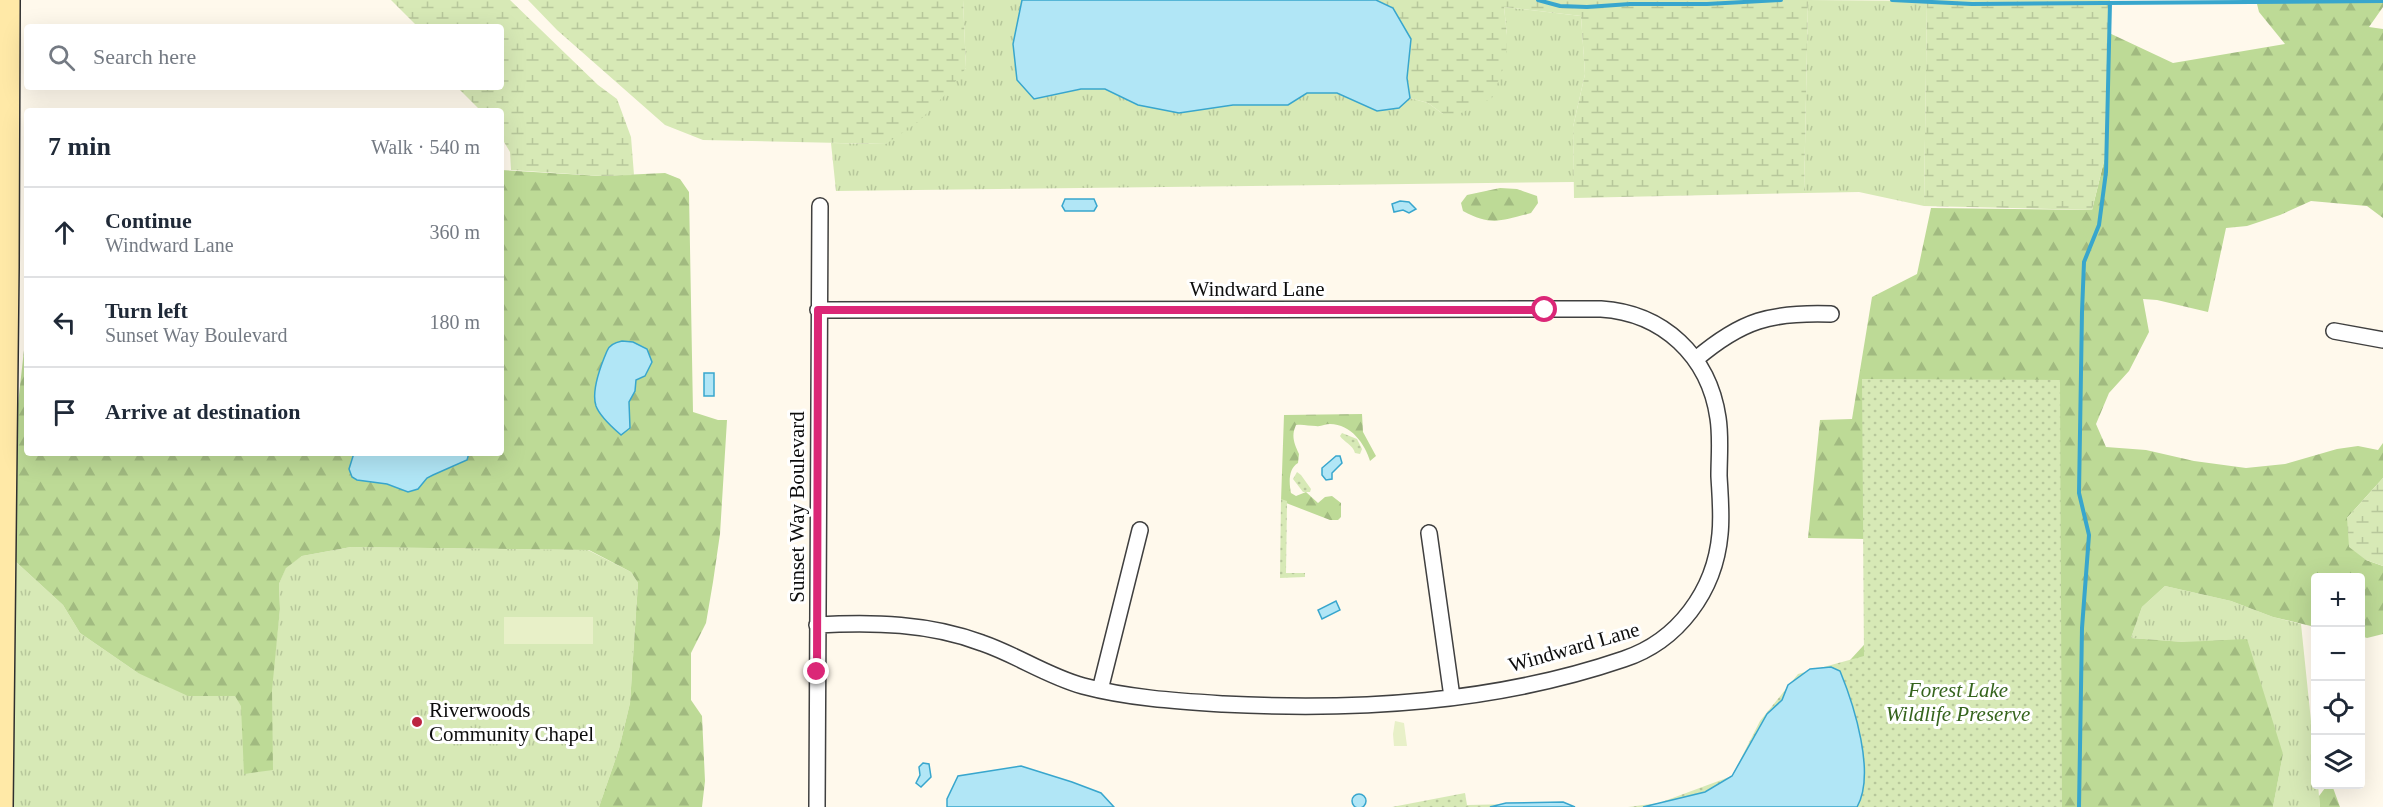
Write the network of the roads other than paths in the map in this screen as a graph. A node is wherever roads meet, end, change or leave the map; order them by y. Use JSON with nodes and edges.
{"nodes":[{"id":1,"x":9,"y":0,"type":"edge"},
{"id":2,"x":820,"y":206,"type":"dead end"},
{"id":3,"x":818,"y":310,"type":"junction"},
{"id":4,"x":1831,"y":314,"type":"dead end"},
{"id":5,"x":2334,"y":331,"type":"dead end"},
{"id":6,"x":2383,"y":340,"type":"edge"},
{"id":7,"x":1696,"y":359,"type":"junction"},
{"id":8,"x":1140,"y":530,"type":"dead end"},
{"id":9,"x":1429,"y":533,"type":"dead end"},
{"id":10,"x":817,"y":625,"type":"junction"},
{"id":11,"x":1100,"y":690,"type":"junction"},
{"id":12,"x":1452,"y":697,"type":"junction"},
{"id":13,"x":2,"y":807,"type":"edge"},
{"id":14,"x":818,"y":807,"type":"edge"}],
"edges":[{"from":1,"to":13,"type":"street"},
{"from":2,"to":3,"type":"street","name":"Sunset Way Boulevard"},
{"from":3,"to":7,"type":"street","name":"Windward Lane"},
{"from":3,"to":10,"type":"street","name":"Sunset Way Boulevard"},
{"from":4,"to":7,"type":"street"},
{"from":5,"to":6,"type":"street"},
{"from":7,"to":12,"type":"street","name":"Windward Lane"},
{"from":8,"to":11,"type":"street"},
{"from":9,"to":12,"type":"street"},
{"from":10,"to":11,"type":"street","name":"Windward Lane"},
{"from":10,"to":14,"type":"street","name":"Sunset Way Boulevard"},
{"from":11,"to":12,"type":"street","name":"Windward Lane"}]}
